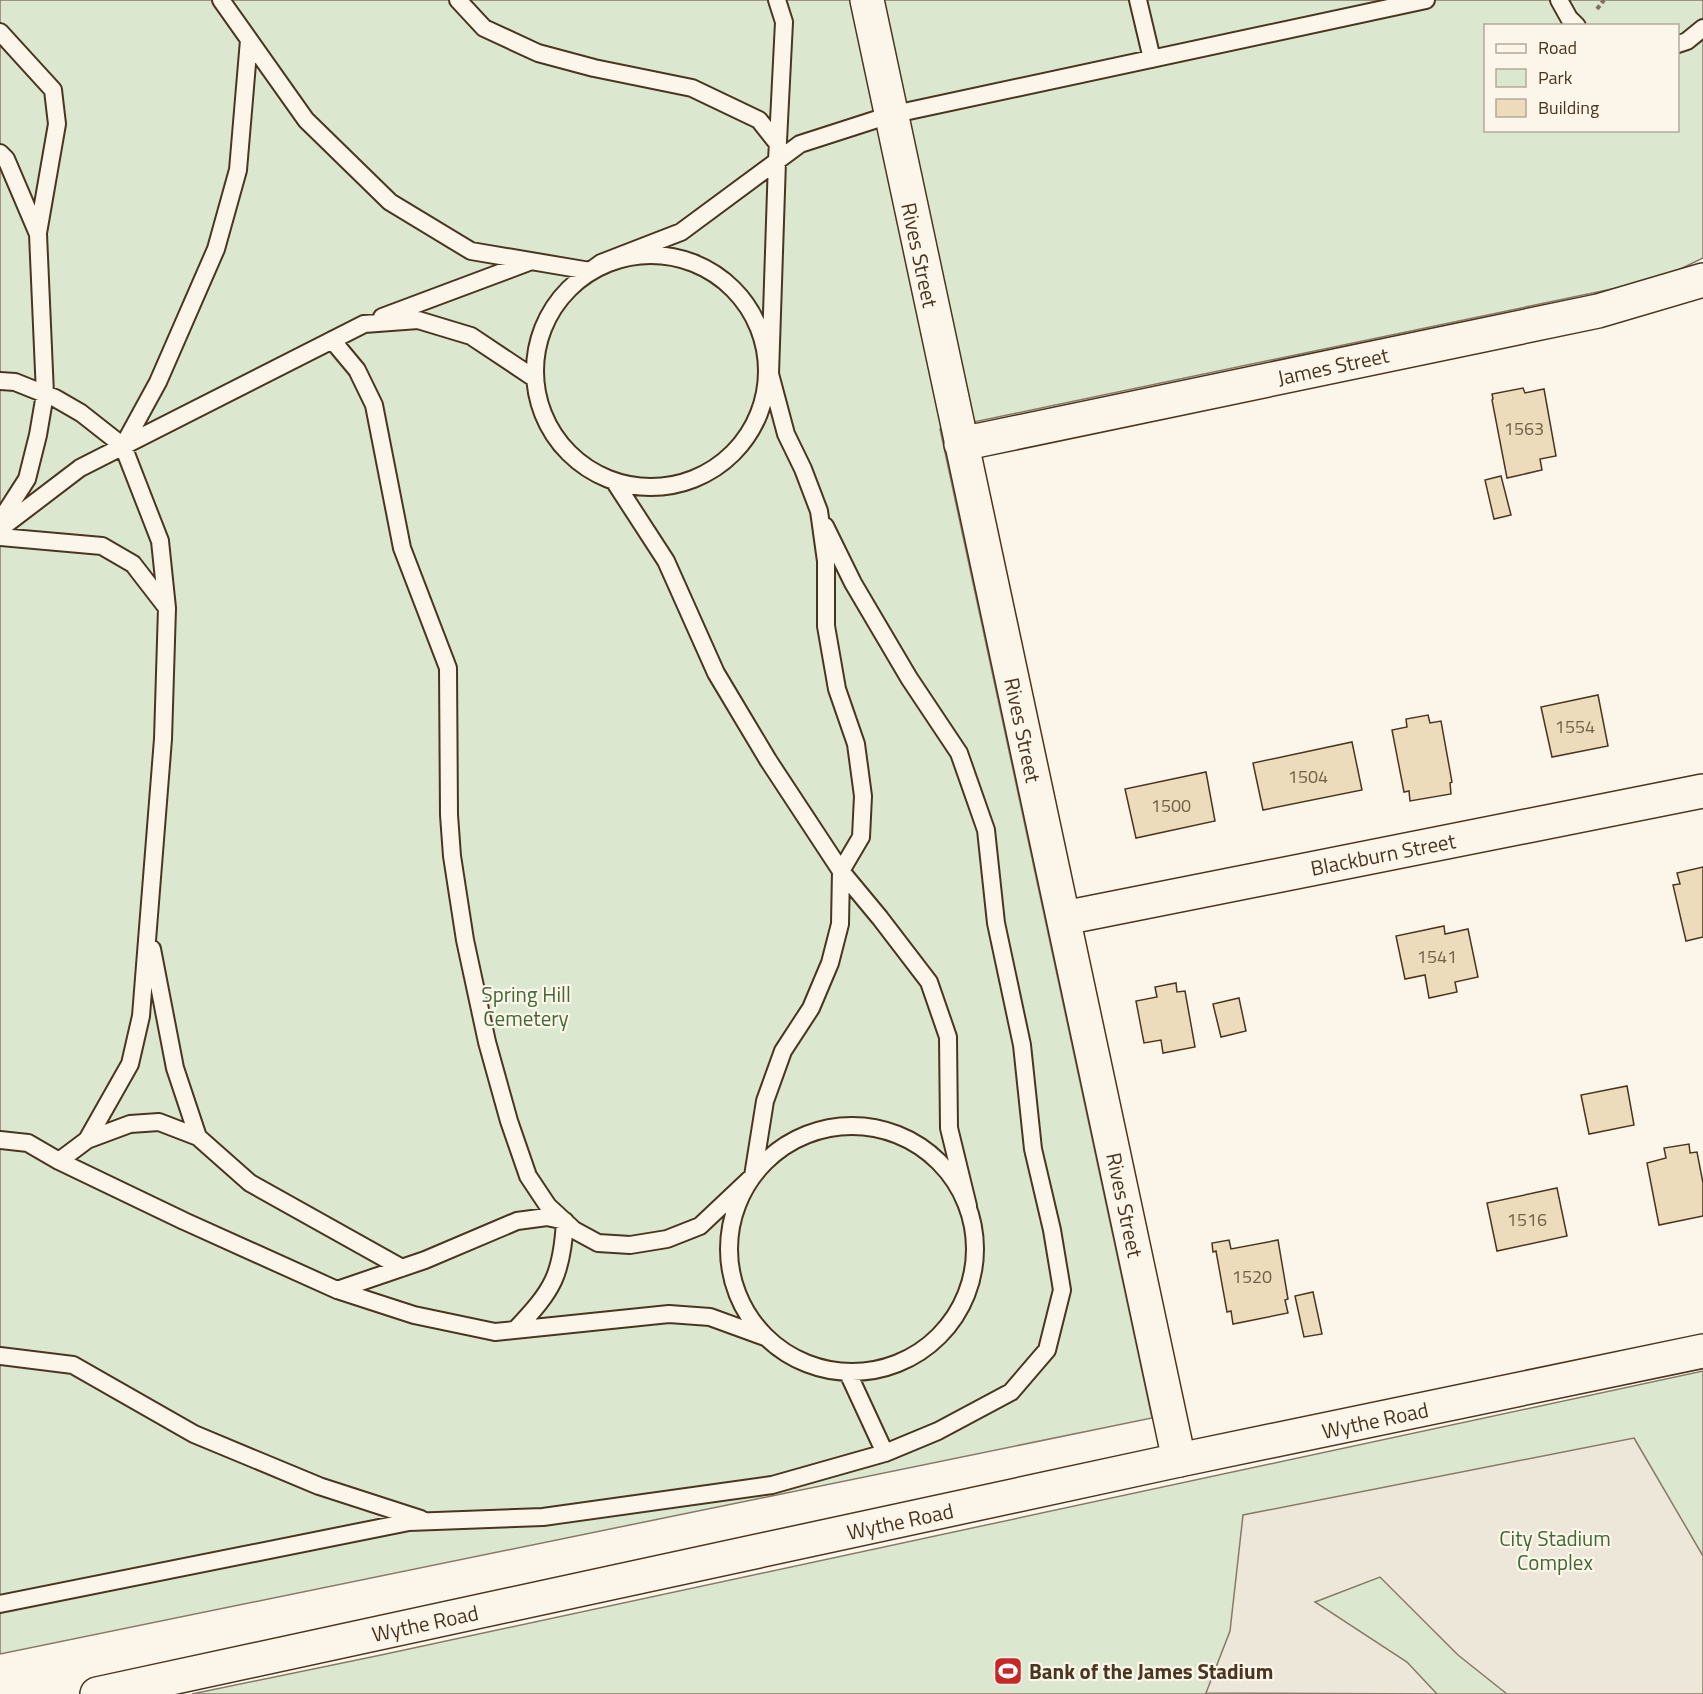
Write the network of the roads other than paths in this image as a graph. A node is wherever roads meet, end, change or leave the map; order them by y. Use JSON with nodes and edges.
{"nodes":[{"id":1,"x":221,"y":0,"type":"edge"},
{"id":2,"x":458,"y":0,"type":"edge"},
{"id":3,"x":777,"y":0,"type":"edge"},
{"id":4,"x":867,"y":0,"type":"edge"},
{"id":5,"x":1138,"y":0,"type":"edge"},
{"id":6,"x":1426,"y":0,"type":"edge"},
{"id":7,"x":1559,"y":0,"type":"edge"},
{"id":8,"x":1575,"y":24,"type":"edge"},
{"id":9,"x":0,"y":32,"type":"edge"},
{"id":10,"x":1700,"y":37,"type":"edge"},
{"id":11,"x":249,"y":40,"type":"junction"},
{"id":12,"x":1679,"y":43,"type":"edge"},
{"id":13,"x":1152,"y":59,"type":"junction"},
{"id":14,"x":890,"y":115,"type":"junction"},
{"id":15,"x":778,"y":144,"type":"junction"},
{"id":16,"x":0,"y":153,"type":"edge"},
{"id":17,"x":777,"y":161,"type":"junction"},
{"id":18,"x":38,"y":234,"type":"junction"},
{"id":19,"x":531,"y":261,"type":"junction"},
{"id":20,"x":590,"y":271,"type":"junction"},
{"id":21,"x":1703,"y":280,"type":"edge"},
{"id":22,"x":364,"y":324,"type":"junction"},
{"id":23,"x":332,"y":340,"type":"junction"},
{"id":24,"x":770,"y":374,"type":"junction"},
{"id":25,"x":534,"y":378,"type":"junction"},
{"id":26,"x":0,"y":381,"type":"edge"},
{"id":27,"x":45,"y":394,"type":"junction"},
{"id":28,"x":961,"y":444,"type":"junction"},
{"id":29,"x":123,"y":446,"type":"junction"},
{"id":30,"x":616,"y":484,"type":"junction"},
{"id":31,"x":819,"y":511,"type":"junction"},
{"id":32,"x":0,"y":521,"type":"edge"},
{"id":33,"x":0,"y":529,"type":"edge"},
{"id":34,"x":0,"y":537,"type":"edge"},
{"id":35,"x":167,"y":608,"type":"junction"},
{"id":36,"x":1703,"y":792,"type":"edge"},
{"id":37,"x":841,"y":871,"type":"junction"},
{"id":38,"x":1064,"y":918,"type":"junction"},
{"id":39,"x":148,"y":926,"type":"junction"},
{"id":40,"x":198,"y":1137,"type":"junction"},
{"id":41,"x":0,"y":1140,"type":"edge"},
{"id":42,"x":87,"y":1140,"type":"junction"},
{"id":43,"x":59,"y":1161,"type":"junction"},
{"id":44,"x":753,"y":1176,"type":"junction"},
{"id":45,"x":968,"y":1206,"type":"junction"},
{"id":46,"x":565,"y":1221,"type":"junction"},
{"id":47,"x":402,"y":1268,"type":"junction"},
{"id":48,"x":337,"y":1290,"type":"junction"},
{"id":49,"x":516,"y":1329,"type":"junction"},
{"id":50,"x":765,"y":1337,"type":"junction"},
{"id":51,"x":1703,"y":1351,"type":"edge"},
{"id":52,"x":0,"y":1356,"type":"edge"},
{"id":53,"x":848,"y":1373,"type":"junction"},
{"id":54,"x":885,"y":1453,"type":"junction"},
{"id":55,"x":1179,"y":1460,"type":"junction"},
{"id":56,"x":430,"y":1522,"type":"junction"},
{"id":57,"x":0,"y":1604,"type":"edge"},
{"id":58,"x":97,"y":1694,"type":"edge"}],
"edges":[{"from":1,"to":11,"type":"lane"},
{"from":2,"to":15,"type":"lane"},
{"from":3,"to":15,"type":"lane"},
{"from":4,"to":14,"type":"street","name":"Rives Street"},
{"from":5,"to":13,"type":"lane"},
{"from":6,"to":13,"type":"lane"},
{"from":7,"to":8,"type":"lane"},
{"from":9,"to":18,"type":"lane"},
{"from":10,"to":12,"type":"lane"},
{"from":11,"to":19,"type":"lane"},
{"from":11,"to":29,"type":"lane"},
{"from":13,"to":14,"type":"lane"},
{"from":14,"to":17,"type":"lane"},
{"from":14,"to":28,"type":"street","name":"Rives Street"},
{"from":15,"to":17,"type":"lane"},
{"from":16,"to":18,"type":"lane"},
{"from":17,"to":20,"type":"lane"},
{"from":17,"to":24,"type":"lane"},
{"from":18,"to":27,"type":"lane"},
{"from":19,"to":20,"type":"lane"},
{"from":19,"to":22,"type":"lane"},
{"from":20,"to":24,"type":"lane"},
{"from":20,"to":25,"type":"lane"},
{"from":21,"to":28,"type":"street","name":"James Street"},
{"from":22,"to":23,"type":"lane"},
{"from":22,"to":25,"type":"lane"},
{"from":23,"to":29,"type":"lane"},
{"from":23,"to":46,"type":"lane"},
{"from":24,"to":30,"type":"lane"},
{"from":24,"to":31,"type":"lane"},
{"from":25,"to":30,"type":"lane"},
{"from":26,"to":27,"type":"lane"},
{"from":27,"to":29,"type":"lane"},
{"from":27,"to":32,"type":"lane"},
{"from":28,"to":38,"type":"street","name":"Rives Street"},
{"from":29,"to":33,"type":"lane"},
{"from":29,"to":35,"type":"lane"},
{"from":30,"to":37,"type":"lane"},
{"from":31,"to":37,"type":"lane"},
{"from":31,"to":54,"type":"lane"},
{"from":34,"to":35,"type":"lane"},
{"from":35,"to":39,"type":"lane"},
{"from":36,"to":38,"type":"street","name":"Blackburn Street"},
{"from":37,"to":44,"type":"lane"},
{"from":37,"to":45,"type":"lane"},
{"from":38,"to":55,"type":"street","name":"Rives Street"},
{"from":39,"to":40,"type":"lane"},
{"from":39,"to":42,"type":"lane"},
{"from":40,"to":42,"type":"lane"},
{"from":40,"to":47,"type":"lane"},
{"from":41,"to":43,"type":"lane"},
{"from":42,"to":43,"type":"lane"},
{"from":43,"to":48,"type":"lane"},
{"from":44,"to":45,"type":"lane"},
{"from":44,"to":46,"type":"lane"},
{"from":44,"to":50,"type":"lane"},
{"from":45,"to":53,"type":"lane"},
{"from":46,"to":47,"type":"lane"},
{"from":46,"to":49,"type":"lane"},
{"from":47,"to":48,"type":"lane"},
{"from":48,"to":49,"type":"lane"},
{"from":49,"to":50,"type":"lane"},
{"from":50,"to":53,"type":"lane"},
{"from":51,"to":55,"type":"street","name":"Wythe Road"},
{"from":52,"to":56,"type":"lane"},
{"from":53,"to":54,"type":"lane"},
{"from":54,"to":56,"type":"lane"},
{"from":55,"to":58,"type":"street","name":"Wythe Road"},
{"from":56,"to":57,"type":"lane"}]}
